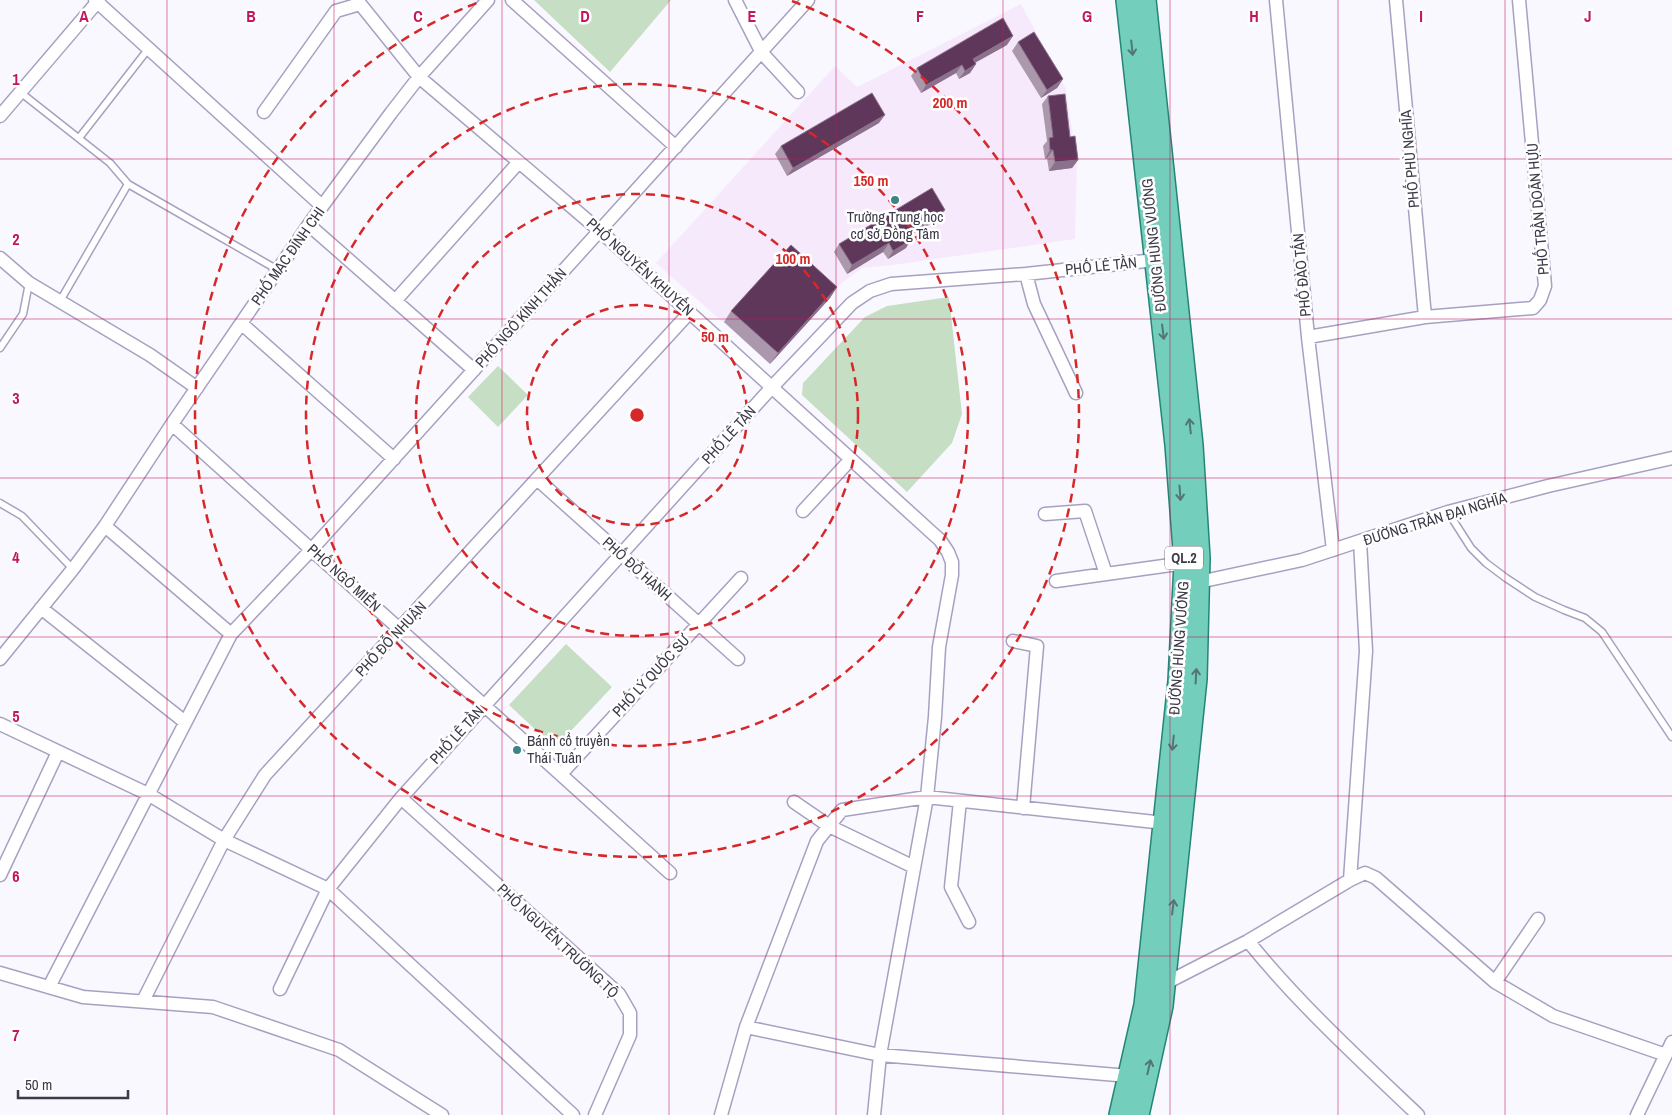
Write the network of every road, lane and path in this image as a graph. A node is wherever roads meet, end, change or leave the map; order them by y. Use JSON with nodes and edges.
{"nodes":[{"id":1,"x":488,"y":0,"type":"edge"},
{"id":2,"x":512,"y":0,"type":"edge"},
{"id":3,"x":734,"y":0,"type":"edge"},
{"id":4,"x":808,"y":0,"type":"edge"},
{"id":5,"x":1127,"y":0,"type":"edge"},
{"id":6,"x":1145,"y":0,"type":"edge"},
{"id":7,"x":1276,"y":0,"type":"edge"},
{"id":8,"x":1396,"y":0,"type":"edge"},
{"id":9,"x":1519,"y":0,"type":"edge"},
{"id":10,"x":97,"y":1,"type":"edge"},
{"id":11,"x":359,"y":2,"type":"edge"},
{"id":12,"x":149,"y":48,"type":"junction"},
{"id":13,"x":762,"y":53,"type":"junction"},
{"id":14,"x":419,"y":77,"type":"junction"},
{"id":15,"x":20,"y":92,"type":"junction"},
{"id":16,"x":798,"y":92,"type":"dead end"},
{"id":17,"x":264,"y":112,"type":"dead end"},
{"id":18,"x":0,"y":116,"type":"edge"},
{"id":19,"x":79,"y":138,"type":"junction"},
{"id":20,"x":676,"y":147,"type":"junction"},
{"id":21,"x":519,"y":162,"type":"junction"},
{"id":22,"x":128,"y":184,"type":"junction"},
{"id":23,"x":322,"y":206,"type":"junction"},
{"id":24,"x":309,"y":225,"type":"junction"},
{"id":25,"x":600,"y":231,"type":"junction"},
{"id":26,"x":0,"y":258,"type":"edge"},
{"id":27,"x":1155,"y":260,"type":"junction"},
{"id":28,"x":278,"y":270,"type":"junction"},
{"id":29,"x":1026,"y":274,"type":"junction"},
{"id":30,"x":29,"y":283,"type":"junction"},
{"id":31,"x":60,"y":301,"type":"junction"},
{"id":32,"x":395,"y":301,"type":"junction"},
{"id":33,"x":690,"y":312,"type":"junction"},
{"id":34,"x":1425,"y":317,"type":"junction"},
{"id":35,"x":242,"y":324,"type":"junction"},
{"id":36,"x":1308,"y":337,"type":"junction"},
{"id":37,"x":0,"y":348,"type":"edge"},
{"id":38,"x":474,"y":370,"type":"junction"},
{"id":39,"x":772,"y":387,"type":"junction"},
{"id":40,"x":197,"y":388,"type":"junction"},
{"id":41,"x":1076,"y":393,"type":"dead end"},
{"id":42,"x":172,"y":424,"type":"junction"},
{"id":43,"x":1672,"y":458,"type":"edge"},
{"id":44,"x":394,"y":459,"type":"junction"},
{"id":45,"x":851,"y":459,"type":"junction"},
{"id":46,"x":537,"y":479,"type":"junction"},
{"id":47,"x":0,"y":503,"type":"edge"},
{"id":48,"x":803,"y":511,"type":"dead end"},
{"id":49,"x":1448,"y":512,"type":"junction"},
{"id":50,"x":1045,"y":514,"type":"dead end"},
{"id":51,"x":105,"y":526,"type":"junction"},
{"id":52,"x":1360,"y":541,"type":"junction"},
{"id":53,"x":312,"y":549,"type":"junction"},
{"id":54,"x":1333,"y":550,"type":"junction"},
{"id":55,"x":621,"y":554,"type":"junction"},
{"id":56,"x":1185,"y":563,"type":"junction"},
{"id":57,"x":73,"y":569,"type":"junction"},
{"id":58,"x":1106,"y":574,"type":"junction"},
{"id":59,"x":741,"y":578,"type":"dead end"},
{"id":60,"x":1056,"y":581,"type":"dead end"},
{"id":61,"x":1191,"y":584,"type":"junction"},
{"id":62,"x":41,"y":608,"type":"junction"},
{"id":63,"x":699,"y":624,"type":"junction"},
{"id":64,"x":400,"y":629,"type":"junction"},
{"id":65,"x":231,"y":634,"type":"junction"},
{"id":66,"x":1013,"y":641,"type":"dead end"},
{"id":67,"x":0,"y":659,"type":"edge"},
{"id":68,"x":738,"y":659,"type":"dead end"},
{"id":69,"x":484,"y":705,"type":"junction"},
{"id":70,"x":186,"y":722,"type":"junction"},
{"id":71,"x":0,"y":724,"type":"edge"},
{"id":72,"x":1672,"y":736,"type":"edge"},
{"id":73,"x":58,"y":752,"type":"junction"},
{"id":74,"x":561,"y":774,"type":"junction"},
{"id":75,"x":148,"y":794,"type":"junction"},
{"id":76,"x":927,"y":797,"type":"junction"},
{"id":77,"x":401,"y":798,"type":"junction"},
{"id":78,"x":960,"y":801,"type":"junction"},
{"id":79,"x":794,"y":802,"type":"dead end"},
{"id":80,"x":1023,"y":808,"type":"junction"},
{"id":81,"x":1164,"y":823,"type":"junction"},
{"id":82,"x":829,"y":826,"type":"junction"},
{"id":83,"x":224,"y":840,"type":"junction"},
{"id":84,"x":914,"y":866,"type":"junction"},
{"id":85,"x":670,"y":873,"type":"dead end"},
{"id":86,"x":0,"y":875,"type":"edge"},
{"id":87,"x":1350,"y":880,"type":"junction"},
{"id":88,"x":328,"y":889,"type":"junction"},
{"id":89,"x":1538,"y":919,"type":"dead end"},
{"id":90,"x":969,"y":922,"type":"dead end"},
{"id":91,"x":1248,"y":941,"type":"junction"},
{"id":92,"x":0,"y":972,"type":"edge"},
{"id":93,"x":1495,"y":982,"type":"junction"},
{"id":94,"x":1164,"y":984,"type":"junction"},
{"id":95,"x":49,"y":987,"type":"junction"},
{"id":96,"x":280,"y":989,"type":"dead end"},
{"id":97,"x":143,"y":1002,"type":"junction"},
{"id":98,"x":746,"y":1027,"type":"junction"},
{"id":99,"x":1672,"y":1042,"type":"edge"},
{"id":100,"x":880,"y":1055,"type":"junction"},
{"id":101,"x":1666,"y":1055,"type":"junction"},
{"id":102,"x":1129,"y":1076,"type":"junction"},
{"id":103,"x":442,"y":1115,"type":"edge"},
{"id":104,"x":573,"y":1115,"type":"edge"},
{"id":105,"x":595,"y":1115,"type":"edge"},
{"id":106,"x":721,"y":1115,"type":"edge"},
{"id":107,"x":874,"y":1115,"type":"edge"},
{"id":108,"x":1120,"y":1115,"type":"edge"},
{"id":109,"x":1138,"y":1115,"type":"edge"},
{"id":110,"x":1418,"y":1115,"type":"edge"},
{"id":111,"x":1637,"y":1115,"type":"edge"}],
"edges":[{"from":1,"to":14,"type":"street","name":"PHỐ MẠC ĐĨNH CHI"},
{"from":2,"to":20,"type":"street"},
{"from":3,"to":13,"type":"street"},
{"from":4,"to":13,"type":"street","name":"PHỐ NGÔ KÍNH THẦN"},
{"from":5,"to":27,"type":"main road","name":"ĐƯỜNG HÙNG VƯƠNG","number":"QL.2","one_way":true},
{"from":61,"to":6,"type":"main road","name":"ĐƯỜNG HÙNG VƯƠNG","number":"QL.2","one_way":true},
{"from":7,"to":36,"type":"street","name":"PHỐ ĐÀO TẤN"},
{"from":8,"to":34,"type":"street","name":"PHỐ PHÙ NGHĨA"},
{"from":9,"to":34,"type":"street","name":"PHỐ TRẦN DOÃN HỰU"},
{"from":10,"to":12,"type":"street"},
{"from":10,"to":15,"type":"street"},
{"from":11,"to":14,"type":"street","name":"PHỐ NGUYỄN KHUYẾN"},
{"from":11,"to":17,"type":"street"},
{"from":12,"to":19,"type":"lane"},
{"from":12,"to":23,"type":"street"},
{"from":13,"to":16,"type":"street"},
{"from":13,"to":20,"type":"street","name":"PHỐ NGÔ KÍNH THẦN"},
{"from":14,"to":21,"type":"street","name":"PHỐ NGUYỄN KHUYẾN"},
{"from":14,"to":23,"type":"street","name":"PHỐ MẠC ĐĨNH CHI"},
{"from":15,"to":18,"type":"street"},
{"from":15,"to":19,"type":"lane"},
{"from":19,"to":22,"type":"lane"},
{"from":20,"to":25,"type":"street","name":"PHỐ NGÔ KÍNH THẦN"},
{"from":21,"to":25,"type":"street","name":"PHỐ NGUYỄN KHUYẾN"},
{"from":21,"to":32,"type":"street"},
{"from":22,"to":28,"type":"lane"},
{"from":22,"to":31,"type":"lane"},
{"from":23,"to":24,"type":"street","name":"PHỐ MẠC ĐĨNH CHI"},
{"from":24,"to":28,"type":"street","name":"PHỐ MẠC ĐĨNH CHI"},
{"from":24,"to":32,"type":"street"},
{"from":25,"to":33,"type":"street","name":"PHỐ NGUYỄN KHUYẾN"},
{"from":25,"to":38,"type":"street","name":"PHỐ NGÔ KÍNH THẦN"},
{"from":26,"to":30,"type":"street"},
{"from":27,"to":29,"type":"street","name":"PHỐ LÊ TẦN"},
{"from":27,"to":56,"type":"main road","name":"ĐƯỜNG HÙNG VƯƠNG","number":"QL.2","one_way":true},
{"from":28,"to":35,"type":"street","name":"PHỐ MẠC ĐĨNH CHI"},
{"from":29,"to":39,"type":"street","name":"PHỐ LÊ TẦN"},
{"from":29,"to":41,"type":"street"},
{"from":30,"to":31,"type":"street"},
{"from":30,"to":37,"type":"lane"},
{"from":31,"to":40,"type":"street"},
{"from":32,"to":38,"type":"street"},
{"from":33,"to":39,"type":"street","name":"PHỐ NGUYỄN KHUYẾN"},
{"from":33,"to":46,"type":"street","name":"PHỐ ĐỖ NHUẬN"},
{"from":34,"to":36,"type":"street","name":"PHỐ TRẦN DOÃN HỰU"},
{"from":35,"to":40,"type":"street","name":"PHỐ MẠC ĐĨNH CHI"},
{"from":35,"to":44,"type":"street"},
{"from":36,"to":54,"type":"street","name":"PHỐ ĐÀO TẤN"},
{"from":38,"to":44,"type":"street","name":"PHỐ NGÔ KÍNH THẦN"},
{"from":39,"to":45,"type":"street","name":"PHỐ NGUYỄN KHUYẾN"},
{"from":39,"to":55,"type":"street","name":"PHỐ LÊ TẦN"},
{"from":40,"to":42,"type":"street","name":"PHỐ MẠC ĐĨNH CHI"},
{"from":42,"to":51,"type":"street","name":"PHỐ MẠC ĐĨNH CHI"},
{"from":42,"to":53,"type":"street","name":"PHỐ NGÔ MIỄN"},
{"from":43,"to":49,"type":"street","name":"ĐƯỜNG TRẦN ĐẠI NGHĨA"},
{"from":44,"to":53,"type":"street","name":"PHỐ NGÔ KÍNH THẦN"},
{"from":45,"to":48,"type":"street"},
{"from":45,"to":76,"type":"street","name":"PHỐ NGUYỄN KHUYẾN"},
{"from":46,"to":55,"type":"street","name":"PHỐ ĐỖ HÀNH"},
{"from":46,"to":64,"type":"street","name":"PHỐ ĐỖ NHUẬN"},
{"from":47,"to":57,"type":"lane"},
{"from":49,"to":52,"type":"street","name":"ĐƯỜNG TRẦN ĐẠI NGHĨA"},
{"from":49,"to":72,"type":"lane"},
{"from":50,"to":58,"type":"street"},
{"from":51,"to":57,"type":"street","name":"PHỐ MẠC ĐĨNH CHI"},
{"from":51,"to":65,"type":"street"},
{"from":52,"to":54,"type":"street","name":"ĐƯỜNG TRẦN ĐẠI NGHĨA"},
{"from":52,"to":87,"type":"street"},
{"from":53,"to":64,"type":"street","name":"PHỐ NGÔ MIỄN"},
{"from":53,"to":65,"type":"street","name":"PHỐ NGÔ KÍNH THẦN"},
{"from":54,"to":61,"type":"street","name":"ĐƯỜNG TRẦN ĐẠI NGHĨA"},
{"from":55,"to":63,"type":"street","name":"PHỐ ĐỖ HÀNH"},
{"from":55,"to":69,"type":"street","name":"PHỐ LÊ TẦN"},
{"from":56,"to":58,"type":"street"},
{"from":56,"to":61,"type":"main road","name":"ĐƯỜNG HÙNG VƯƠNG","number":"QL.2"},
{"from":57,"to":62,"type":"street","name":"PHỐ MẠC ĐĨNH CHI"},
{"from":58,"to":60,"type":"street"},
{"from":59,"to":63,"type":"street","name":"PHỐ LÝ QUỐC SƯ"},
{"from":61,"to":81,"type":"main road","name":"ĐƯỜNG HÙNG VƯƠNG","number":"QL.2","one_way":true},
{"from":94,"to":61,"type":"main road","name":"ĐƯỜNG HÙNG VƯƠNG","number":"QL.2","one_way":true},
{"from":62,"to":67,"type":"street","name":"PHỐ MẠC ĐĨNH CHI"},
{"from":62,"to":70,"type":"street"},
{"from":63,"to":68,"type":"street","name":"PHỐ ĐỖ HÀNH"},
{"from":63,"to":74,"type":"street","name":"PHỐ LÝ QUỐC SƯ"},
{"from":64,"to":69,"type":"street","name":"PHỐ NGÔ MIỄN"},
{"from":64,"to":83,"type":"street","name":"PHỐ ĐỖ NHUẬN"},
{"from":65,"to":70,"type":"street","name":"PHỐ NGÔ KÍNH THẦN"},
{"from":66,"to":80,"type":"street"},
{"from":69,"to":74,"type":"street","name":"PHỐ NGÔ MIỄN"},
{"from":69,"to":77,"type":"street","name":"PHỐ LÊ TẦN"},
{"from":70,"to":75,"type":"street","name":"PHỐ NGÔ KÍNH THẦN"},
{"from":71,"to":73,"type":"street"},
{"from":73,"to":75,"type":"street"},
{"from":73,"to":86,"type":"street"},
{"from":74,"to":85,"type":"street","name":"PHỐ NGÔ MIỄN"},
{"from":75,"to":83,"type":"street"},
{"from":75,"to":95,"type":"street","name":"PHỐ NGÔ KÍNH THẦN"},
{"from":76,"to":78,"type":"street"},
{"from":76,"to":82,"type":"street"},
{"from":76,"to":84,"type":"street","name":"PHỐ NGUYỄN KHUYẾN"},
{"from":77,"to":88,"type":"street","name":"PHỐ LÊ TẦN"},
{"from":77,"to":105,"type":"street","name":"PHỐ NGUYỄN TRƯỜNG TỘ"},
{"from":78,"to":80,"type":"street"},
{"from":78,"to":90,"type":"street"},
{"from":79,"to":82,"type":"street"},
{"from":80,"to":81,"type":"street"},
{"from":81,"to":102,"type":"main road","name":"ĐƯỜNG HÙNG VƯƠNG","number":"QL.2"},
{"from":82,"to":84,"type":"street"},
{"from":82,"to":98,"type":"street"},
{"from":83,"to":88,"type":"street"},
{"from":83,"to":97,"type":"street","name":"PHỐ ĐỖ NHUẬN"},
{"from":84,"to":100,"type":"street","name":"PHỐ NGUYỄN KHUYẾN"},
{"from":87,"to":91,"type":"street"},
{"from":87,"to":93,"type":"street"},
{"from":88,"to":96,"type":"street","name":"PHỐ LÊ TẦN"},
{"from":88,"to":104,"type":"street"},
{"from":89,"to":93,"type":"street"},
{"from":91,"to":94,"type":"street"},
{"from":91,"to":110,"type":"street"},
{"from":92,"to":95,"type":"street"},
{"from":93,"to":101,"type":"street"},
{"from":109,"to":94,"type":"main road","name":"ĐƯỜNG HÙNG VƯƠNG","number":"QL.2","one_way":true},
{"from":95,"to":97,"type":"street"},
{"from":97,"to":103,"type":"street"},
{"from":98,"to":100,"type":"street"},
{"from":98,"to":106,"type":"street"},
{"from":99,"to":101,"type":"street"},
{"from":100,"to":102,"type":"street"},
{"from":100,"to":107,"type":"street","name":"PHỐ NGUYỄN KHUYẾN"},
{"from":101,"to":111,"type":"street"},
{"from":102,"to":108,"type":"main road","name":"ĐƯỜNG HÙNG VƯƠNG","number":"QL.2"}]}
